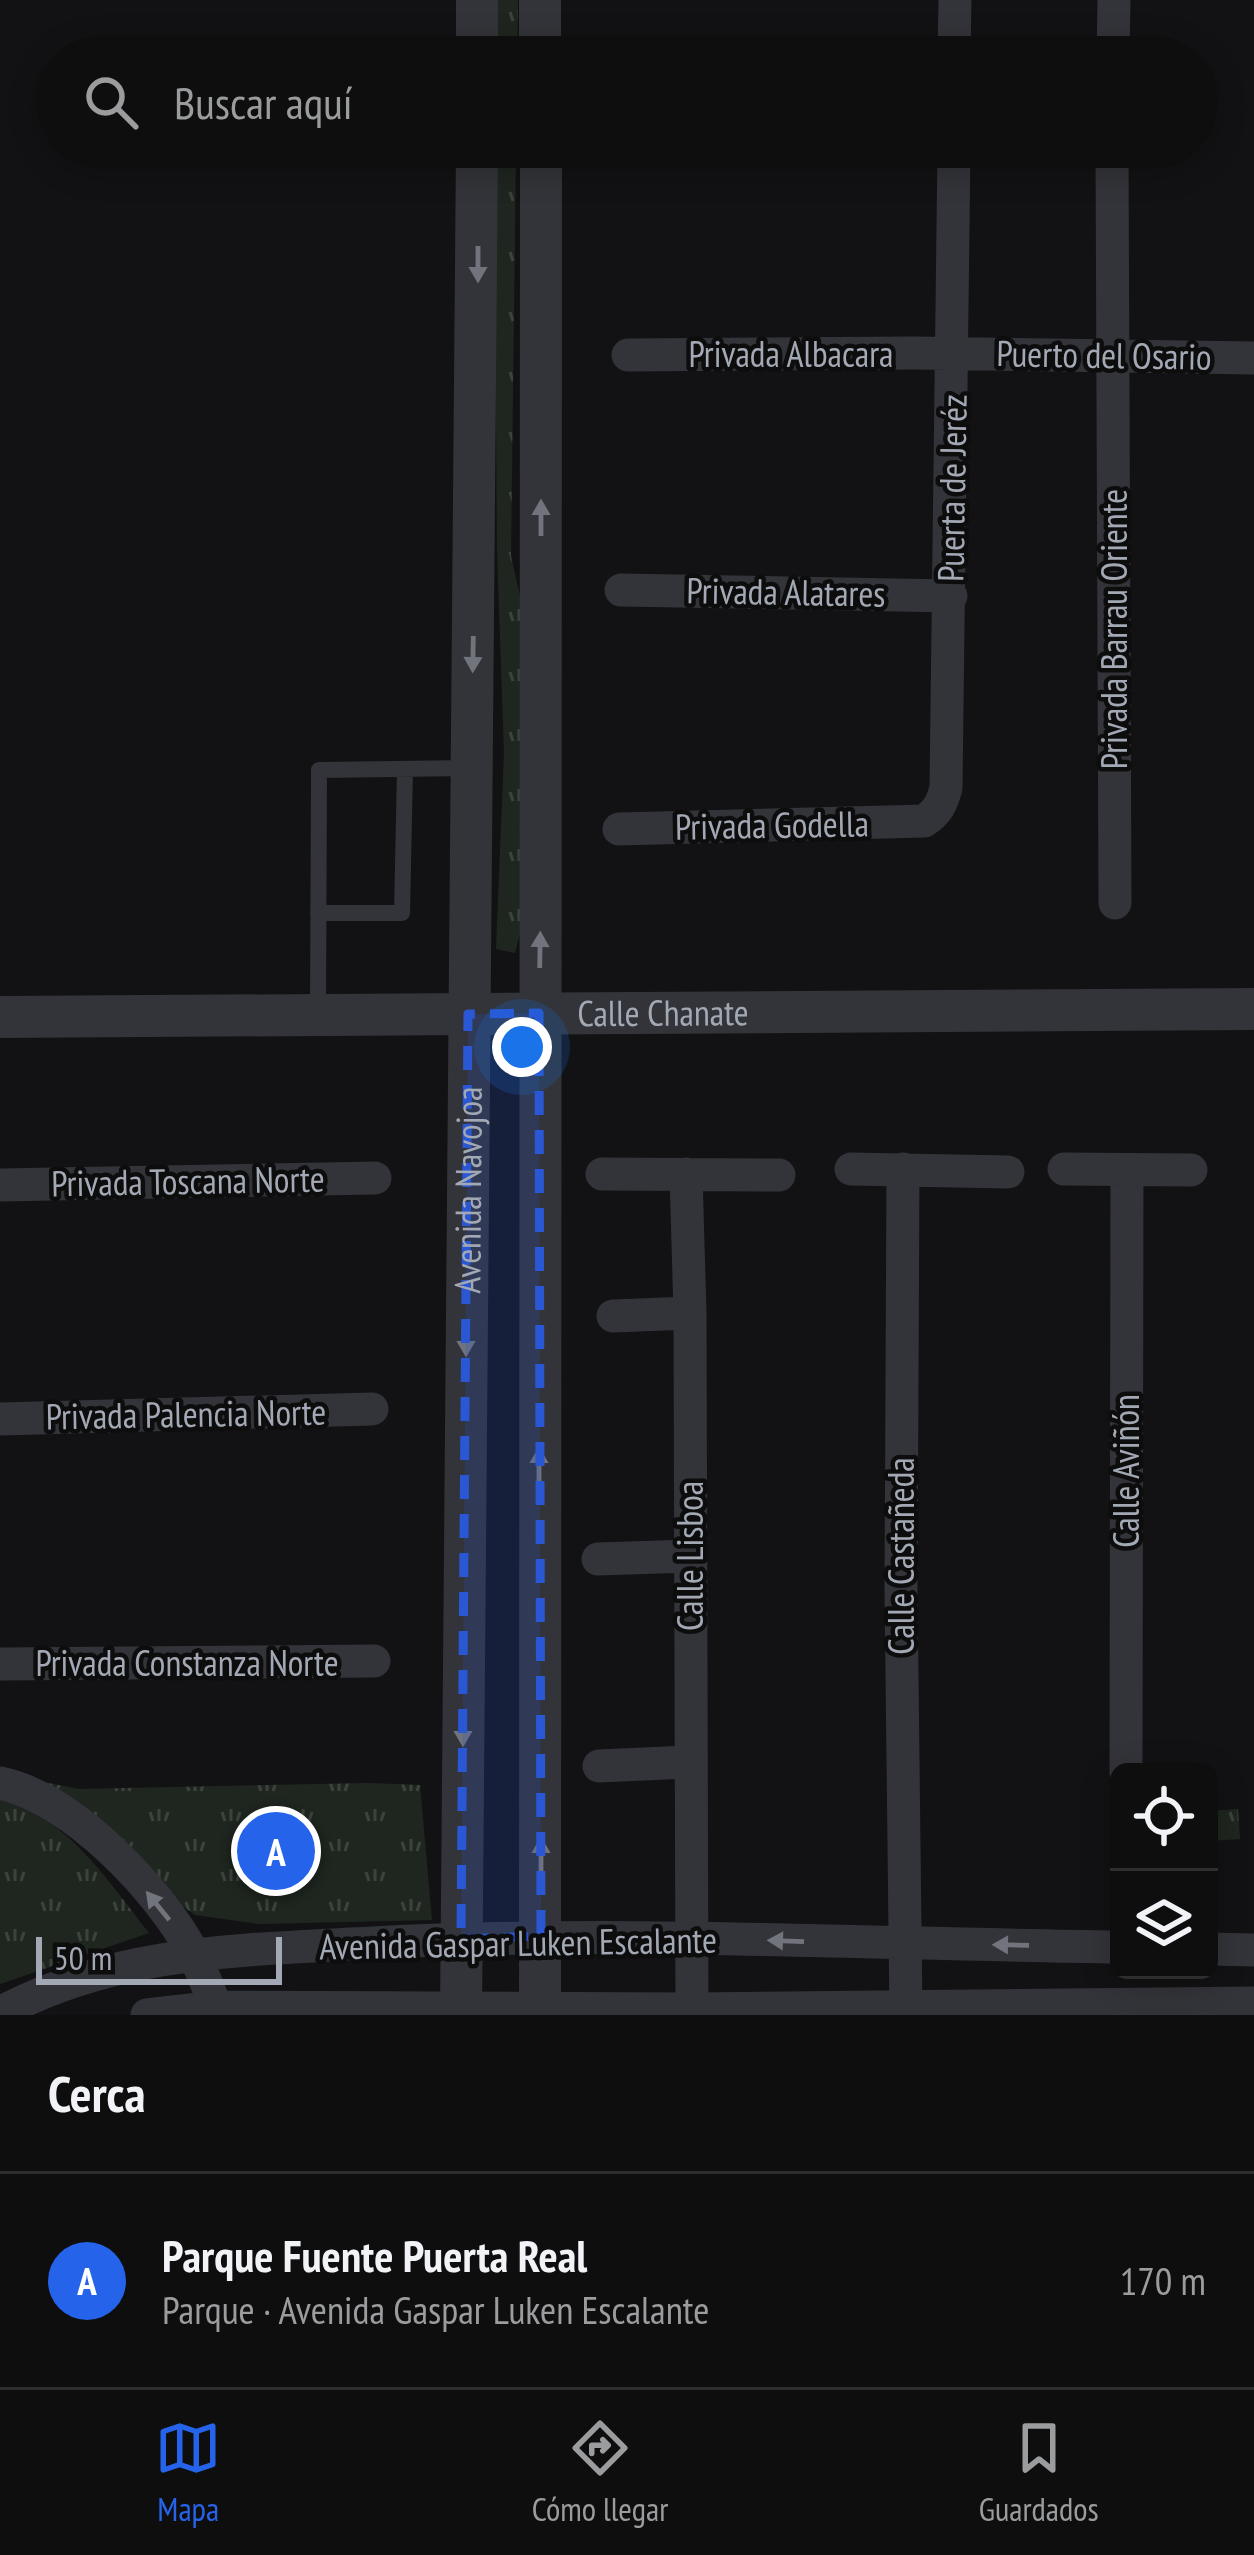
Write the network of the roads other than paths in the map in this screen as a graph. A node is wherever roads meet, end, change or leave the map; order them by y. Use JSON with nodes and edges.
{"nodes":[{"id":1,"x":477,"y":0,"type":"edge"},
{"id":2,"x":540,"y":0,"type":"edge"},
{"id":3,"x":955,"y":0,"type":"edge"},
{"id":4,"x":1114,"y":0,"type":"edge"},
{"id":5,"x":477,"y":36,"type":"edge"},
{"id":6,"x":540,"y":36,"type":"edge"},
{"id":7,"x":954,"y":36,"type":"edge"},
{"id":8,"x":1113,"y":36,"type":"edge"},
{"id":9,"x":477,"y":168,"type":"edge"},
{"id":10,"x":541,"y":168,"type":"edge"},
{"id":11,"x":954,"y":168,"type":"edge"},
{"id":12,"x":1112,"y":168,"type":"edge"},
{"id":13,"x":954,"y":353,"type":"junction"},
{"id":14,"x":628,"y":355,"type":"dead end"},
{"id":15,"x":1111,"y":356,"type":"junction"},
{"id":16,"x":1254,"y":358,"type":"edge"},
{"id":17,"x":621,"y":590,"type":"dead end"},
{"id":18,"x":951,"y":596,"type":"junction"},
{"id":19,"x":471,"y":768,"type":"junction"},
{"id":20,"x":405,"y":769,"type":"junction"},
{"id":21,"x":924,"y":821,"type":"joint"},
{"id":22,"x":619,"y":829,"type":"dead end"},
{"id":23,"x":1115,"y":902,"type":"dead end"},
{"id":24,"x":318,"y":913,"type":"junction"},
{"id":25,"x":1254,"y":1009,"type":"edge"},
{"id":26,"x":539,"y":1013,"type":"junction"},
{"id":27,"x":468,"y":1014,"type":"junction"},
{"id":28,"x":0,"y":1017,"type":"edge"},
{"id":29,"x":318,"y":1018,"type":"junction"},
{"id":30,"x":851,"y":1168,"type":"dead end"},
{"id":31,"x":903,"y":1168,"type":"junction"},
{"id":32,"x":1064,"y":1169,"type":"dead end"},
{"id":33,"x":1126,"y":1170,"type":"junction"},
{"id":34,"x":1191,"y":1170,"type":"dead end"},
{"id":35,"x":1008,"y":1172,"type":"dead end"},
{"id":36,"x":602,"y":1174,"type":"dead end"},
{"id":37,"x":686,"y":1174,"type":"junction"},
{"id":38,"x":779,"y":1174,"type":"dead end"},
{"id":39,"x":376,"y":1178,"type":"dead end"},
{"id":40,"x":0,"y":1185,"type":"edge"},
{"id":41,"x":690,"y":1313,"type":"junction"},
{"id":42,"x":613,"y":1316,"type":"dead end"},
{"id":43,"x":372,"y":1409,"type":"dead end"},
{"id":44,"x":0,"y":1419,"type":"edge"},
{"id":45,"x":690,"y":1556,"type":"junction"},
{"id":46,"x":598,"y":1559,"type":"dead end"},
{"id":47,"x":374,"y":1661,"type":"dead end"},
{"id":48,"x":0,"y":1664,"type":"edge"},
{"id":49,"x":688,"y":1762,"type":"junction"},
{"id":50,"x":1126,"y":1763,"type":"edge"},
{"id":51,"x":599,"y":1766,"type":"dead end"},
{"id":52,"x":0,"y":1783,"type":"edge"},
{"id":53,"x":542,"y":1936,"type":"junction"},
{"id":54,"x":690,"y":1938,"type":"junction"},
{"id":55,"x":461,"y":1939,"type":"junction"},
{"id":56,"x":903,"y":1944,"type":"junction"},
{"id":57,"x":1110,"y":1947,"type":"edge"},
{"id":58,"x":1218,"y":1949,"type":"edge"},
{"id":59,"x":1254,"y":1950,"type":"edge"},
{"id":60,"x":193,"y":1952,"type":"junction"},
{"id":61,"x":1129,"y":1979,"type":"edge"},
{"id":62,"x":1254,"y":2003,"type":"edge"},
{"id":63,"x":216,"y":2007,"type":"junction"},
{"id":64,"x":906,"y":2010,"type":"edge"},
{"id":65,"x":1130,"y":2010,"type":"edge"},
{"id":66,"x":461,"y":2011,"type":"edge"},
{"id":67,"x":540,"y":2012,"type":"edge"},
{"id":68,"x":692,"y":2012,"type":"edge"},
{"id":69,"x":0,"y":2013,"type":"edge"},
{"id":70,"x":147,"y":2015,"type":"edge"}],
"edges":[{"from":1,"to":5,"type":"street"},
{"from":2,"to":6,"type":"street"},
{"from":3,"to":7,"type":"street"},
{"from":4,"to":8,"type":"street"},
{"from":9,"to":19,"type":"street","name":"Avenida Navojoa","one_way":true},
{"from":26,"to":10,"type":"street","name":"Avenida Navojoa","one_way":true},
{"from":11,"to":13,"type":"street","name":"Puerta de Jeréz"},
{"from":12,"to":15,"type":"street","name":"Privada Barrau Oriente"},
{"from":13,"to":14,"type":"street","name":"Privada Albacara"},
{"from":13,"to":15,"type":"street","name":"Puerto del Osario"},
{"from":13,"to":18,"type":"street","name":"Puerta de Jeréz"},
{"from":15,"to":16,"type":"street","name":"Puerto del Osario"},
{"from":15,"to":23,"type":"street","name":"Privada Barrau Oriente"},
{"from":17,"to":18,"type":"street","name":"Privada Alatares"},
{"from":18,"to":21,"type":"street","name":"Puerta de Jeréz"},
{"from":19,"to":20,"type":"lane"},
{"from":19,"to":27,"type":"street","name":"Avenida Navojoa"},
{"from":20,"to":24,"type":"lane"},
{"from":20,"to":24,"type":"lane"},
{"from":21,"to":22,"type":"street","name":"Privada Godella"},
{"from":24,"to":29,"type":"lane"},
{"from":25,"to":26,"type":"street","name":"Calle Chanate"},
{"from":26,"to":27,"type":"street","name":"Calle Chanate"},
{"from":53,"to":26,"type":"street","name":"Avenida Navojoa","one_way":true},
{"from":27,"to":29,"type":"street","name":"Calle Chanate"},
{"from":27,"to":55,"type":"street","name":"Avenida Navojoa","one_way":true},
{"from":28,"to":29,"type":"street","name":"Calle Chanate"},
{"from":30,"to":31,"type":"street"},
{"from":31,"to":35,"type":"street"},
{"from":31,"to":56,"type":"street","name":"Calle Castañeda"},
{"from":32,"to":33,"type":"street"},
{"from":33,"to":34,"type":"street"},
{"from":33,"to":50,"type":"street","name":"Calle Aviñón"},
{"from":36,"to":37,"type":"street"},
{"from":37,"to":38,"type":"street"},
{"from":37,"to":41,"type":"street","name":"Calle Lisboa"},
{"from":39,"to":40,"type":"street","name":"Privada Toscana Norte"},
{"from":41,"to":42,"type":"street"},
{"from":41,"to":45,"type":"street","name":"Calle Lisboa"},
{"from":43,"to":44,"type":"street","name":"Privada Palencia Norte"},
{"from":45,"to":46,"type":"street"},
{"from":45,"to":49,"type":"street","name":"Calle Lisboa"},
{"from":47,"to":48,"type":"street","name":"Privada Constanza Norte"},
{"from":49,"to":51,"type":"street"},
{"from":49,"to":54,"type":"street","name":"Calle Lisboa"},
{"from":60,"to":52,"type":"street","one_way":true},
{"from":53,"to":54,"type":"street","name":"Avenida Gaspar Luken Escalante"},
{"from":53,"to":55,"type":"street","name":"Avenida Gaspar Luken Escalante"},
{"from":53,"to":67,"type":"street","name":"Avenida Navojoa"},
{"from":56,"to":54,"type":"street","name":"Avenida Gaspar Luken Escalante","one_way":true},
{"from":54,"to":68,"type":"street","name":"Calle Lisboa"},
{"from":55,"to":60,"type":"street","name":"Avenida Gaspar Luken Escalante"},
{"from":55,"to":66,"type":"street","name":"Avenida Navojoa"},
{"from":57,"to":56,"type":"street","name":"Avenida Gaspar Luken Escalante","one_way":true},
{"from":56,"to":64,"type":"street","name":"Calle Castañeda"},
{"from":58,"to":59,"type":"street"},
{"from":60,"to":63,"type":"street"},
{"from":60,"to":69,"type":"street","name":"Avenida Gaspar Luken Escalante"},
{"from":61,"to":65,"type":"street"},
{"from":62,"to":65,"type":"street"},
{"from":63,"to":66,"type":"street"},
{"from":63,"to":70,"type":"street"},
{"from":64,"to":65,"type":"street"},
{"from":64,"to":68,"type":"street"},
{"from":66,"to":67,"type":"street"},
{"from":67,"to":68,"type":"street"}]}
